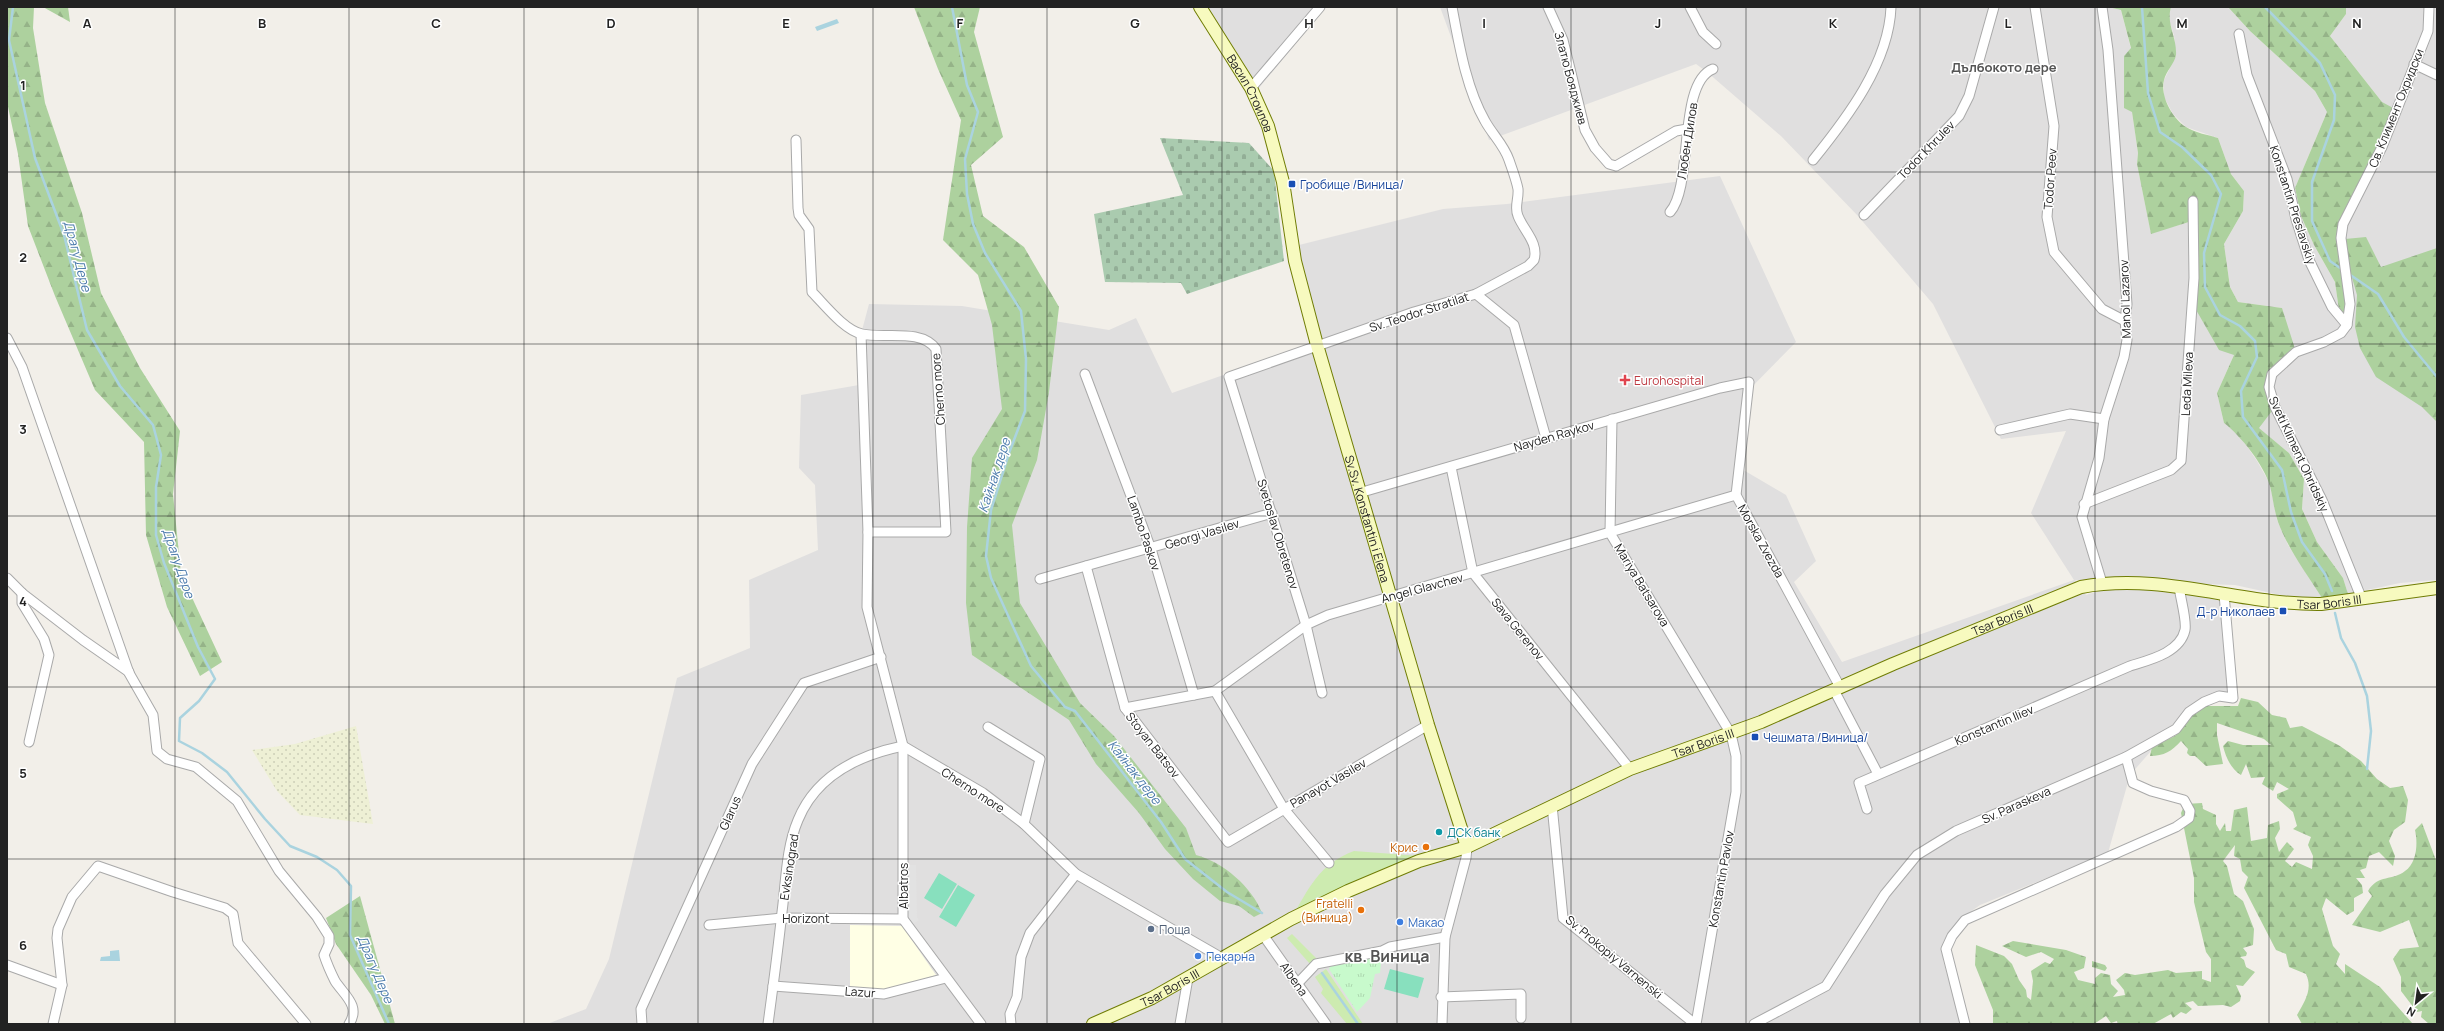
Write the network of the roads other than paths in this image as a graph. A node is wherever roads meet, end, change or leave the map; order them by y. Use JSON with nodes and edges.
{"nodes":[{"id":1,"x":1200,"y":7,"type":"edge"},
{"id":2,"x":1320,"y":7,"type":"edge"},
{"id":3,"x":1452,"y":7,"type":"edge"},
{"id":4,"x":1548,"y":7,"type":"edge"},
{"id":5,"x":1690,"y":7,"type":"edge"},
{"id":6,"x":1891,"y":7,"type":"edge"},
{"id":7,"x":1994,"y":7,"type":"edge"},
{"id":8,"x":2035,"y":7,"type":"edge"},
{"id":9,"x":2102,"y":7,"type":"edge"},
{"id":10,"x":2429,"y":7,"type":"edge"},
{"id":11,"x":2239,"y":34,"type":"dead end"},
{"id":12,"x":1716,"y":44,"type":"dead end"},
{"id":13,"x":2414,"y":64,"type":"junction"},
{"id":14,"x":1710,"y":70,"type":"dead end"},
{"id":15,"x":2437,"y":76,"type":"edge"},
{"id":16,"x":1251,"y":88,"type":"junction"},
{"id":17,"x":1687,"y":129,"type":"junction"},
{"id":18,"x":796,"y":140,"type":"dead end"},
{"id":19,"x":1813,"y":160,"type":"dead end"},
{"id":20,"x":1284,"y":186,"type":"joint"},
{"id":21,"x":2193,"y":201,"type":"dead end"},
{"id":22,"x":1670,"y":212,"type":"dead end"},
{"id":23,"x":1864,"y":215,"type":"dead end"},
{"id":24,"x":1476,"y":294,"type":"junction"},
{"id":25,"x":2125,"y":321,"type":"junction"},
{"id":26,"x":2348,"y":325,"type":"junction"},
{"id":27,"x":861,"y":334,"type":"junction"},
{"id":28,"x":7,"y":338,"type":"edge"},
{"id":29,"x":1317,"y":345,"type":"junction"},
{"id":30,"x":1085,"y":374,"type":"dead end"},
{"id":31,"x":1229,"y":377,"type":"joint"},
{"id":32,"x":1749,"y":382,"type":"joint"},
{"id":33,"x":1612,"y":419,"type":"junction"},
{"id":34,"x":2104,"y":419,"type":"junction"},
{"id":35,"x":2000,"y":430,"type":"dead end"},
{"id":36,"x":1546,"y":438,"type":"junction"},
{"id":37,"x":1451,"y":467,"type":"junction"},
{"id":38,"x":1359,"y":493,"type":"junction"},
{"id":39,"x":1736,"y":495,"type":"junction"},
{"id":40,"x":2084,"y":504,"type":"junction"},
{"id":41,"x":1272,"y":513,"type":"junction"},
{"id":42,"x":868,"y":532,"type":"junction"},
{"id":43,"x":1610,"y":533,"type":"junction"},
{"id":44,"x":1151,"y":549,"type":"junction"},
{"id":45,"x":1086,"y":566,"type":"junction"},
{"id":46,"x":1473,"y":574,"type":"junction"},
{"id":47,"x":1040,"y":579,"type":"dead end"},
{"id":48,"x":8,"y":581,"type":"edge"},
{"id":49,"x":2102,"y":583,"type":"junction"},
{"id":50,"x":2179,"y":586,"type":"junction"},
{"id":51,"x":2437,"y":588,"type":"edge"},
{"id":52,"x":22,"y":593,"type":"junction"},
{"id":53,"x":2224,"y":594,"type":"junction"},
{"id":54,"x":1390,"y":596,"type":"junction"},
{"id":55,"x":2361,"y":597,"type":"junction"},
{"id":56,"x":1306,"y":625,"type":"junction"},
{"id":57,"x":881,"y":657,"type":"junction"},
{"id":58,"x":129,"y":673,"type":"junction"},
{"id":59,"x":1837,"y":688,"type":"junction"},
{"id":60,"x":1215,"y":691,"type":"junction"},
{"id":61,"x":1322,"y":693,"type":"dead end"},
{"id":62,"x":1194,"y":695,"type":"junction"},
{"id":63,"x":1125,"y":708,"type":"junction"},
{"id":64,"x":1428,"y":725,"type":"junction"},
{"id":65,"x":988,"y":727,"type":"dead end"},
{"id":66,"x":1731,"y":734,"type":"junction"},
{"id":67,"x":29,"y":742,"type":"dead end"},
{"id":68,"x":903,"y":746,"type":"junction"},
{"id":69,"x":2126,"y":757,"type":"junction"},
{"id":70,"x":1630,"y":769,"type":"junction"},
{"id":71,"x":1875,"y":776,"type":"junction"},
{"id":72,"x":1552,"y":805,"type":"junction"},
{"id":73,"x":1284,"y":809,"type":"junction"},
{"id":74,"x":1867,"y":809,"type":"dead end"},
{"id":75,"x":1024,"y":824,"type":"junction"},
{"id":76,"x":1228,"y":842,"type":"joint"},
{"id":77,"x":1467,"y":847,"type":"junction"},
{"id":78,"x":1329,"y":863,"type":"dead end"},
{"id":79,"x":1076,"y":874,"type":"junction"},
{"id":80,"x":782,"y":918,"type":"junction"},
{"id":81,"x":903,"y":919,"type":"junction"},
{"id":82,"x":709,"y":925,"type":"dead end"},
{"id":83,"x":1263,"y":935,"type":"junction"},
{"id":84,"x":1445,"y":937,"type":"junction"},
{"id":85,"x":1222,"y":958,"type":"junction"},
{"id":86,"x":7,"y":965,"type":"edge"},
{"id":87,"x":946,"y":978,"type":"junction"},
{"id":88,"x":1188,"y":978,"type":"junction"},
{"id":89,"x":1298,"y":983,"type":"junction"},
{"id":90,"x":62,"y":985,"type":"junction"},
{"id":91,"x":773,"y":986,"type":"junction"},
{"id":92,"x":1441,"y":997,"type":"junction"},
{"id":93,"x":1521,"y":1018,"type":"dead end"},
{"id":94,"x":53,"y":1024,"type":"edge"},
{"id":95,"x":306,"y":1024,"type":"edge"},
{"id":96,"x":349,"y":1024,"type":"edge"},
{"id":97,"x":642,"y":1024,"type":"edge"},
{"id":98,"x":768,"y":1024,"type":"edge"},
{"id":99,"x":981,"y":1024,"type":"edge"},
{"id":100,"x":1011,"y":1024,"type":"edge"},
{"id":101,"x":1094,"y":1024,"type":"edge"},
{"id":102,"x":1180,"y":1024,"type":"edge"},
{"id":103,"x":1326,"y":1024,"type":"edge"},
{"id":104,"x":1442,"y":1024,"type":"edge"},
{"id":105,"x":1696,"y":1024,"type":"edge"},
{"id":106,"x":1754,"y":1024,"type":"edge"},
{"id":107,"x":1965,"y":1024,"type":"edge"}],
"edges":[{"from":1,"to":16,"type":"street","name":"Васил Стоилов"},
{"from":2,"to":16,"type":"street"},
{"from":3,"to":24,"type":"street"},
{"from":4,"to":17,"type":"street","name":"Златю Бояджиев"},
{"from":5,"to":12,"type":"street"},
{"from":6,"to":19,"type":"street"},
{"from":7,"to":23,"type":"street","name":"Todor Khrulev"},
{"from":8,"to":25,"type":"street","name":"Todor Peev"},
{"from":9,"to":25,"type":"street","name":"Manol Lazarov"},
{"from":10,"to":13,"type":"street","name":"Св. Климент Охридски"},
{"from":11,"to":26,"type":"street","name":"Konstantin Preslavskiy"},
{"from":13,"to":15,"type":"street"},
{"from":13,"to":26,"type":"street","name":"Св. Климент Охридски"},
{"from":14,"to":17,"type":"street","name":"Любен Дилов"},
{"from":16,"to":20,"type":"street","name":"Васил Стоилов"},
{"from":17,"to":22,"type":"street","name":"Любен Дилов"},
{"from":18,"to":27,"type":"street"},
{"from":20,"to":29,"type":"street","name":"Sv.Sv. Konstantin i Elena"},
{"from":21,"to":40,"type":"street","name":"Leda Mileva"},
{"from":24,"to":29,"type":"street","name":"Sv. Teodor Stratilat"},
{"from":24,"to":36,"type":"street","name":"Sv. Teodor Stratilat"},
{"from":25,"to":34,"type":"street","name":"Manol Lazarov"},
{"from":26,"to":55,"type":"street","name":"Sveti Kliment Ohridskiy"},
{"from":27,"to":42,"type":"street"},
{"from":27,"to":42,"type":"street","name":"Cherno more"},
{"from":28,"to":58,"type":"street"},
{"from":29,"to":31,"type":"street","name":"Sv. Teodor Stratilat"},
{"from":29,"to":38,"type":"street","name":"Sv.Sv. Konstantin i Elena"},
{"from":30,"to":44,"type":"street","name":"Lambo Paskov"},
{"from":31,"to":41,"type":"street","name":"Svetoslav Obretenov"},
{"from":32,"to":33,"type":"street","name":"Nayden Raykov"},
{"from":32,"to":39,"type":"street","name":"Morska Zvezda"},
{"from":33,"to":36,"type":"street","name":"Nayden Raykov"},
{"from":33,"to":43,"type":"street","name":"Mariya Batsarova"},
{"from":34,"to":35,"type":"street"},
{"from":34,"to":40,"type":"street","name":"Manol Lazarov"},
{"from":36,"to":37,"type":"street","name":"Nayden Raykov"},
{"from":37,"to":38,"type":"street","name":"Nayden Raykov"},
{"from":37,"to":46,"type":"street","name":"Sava Gerenov"},
{"from":38,"to":54,"type":"street","name":"Sv.Sv. Konstantin i Elena"},
{"from":39,"to":43,"type":"street","name":"Angel Glavchev"},
{"from":39,"to":59,"type":"street","name":"Morska Zvezda"},
{"from":40,"to":49,"type":"street","name":"Manol Lazarov"},
{"from":41,"to":44,"type":"street","name":"Georgi Vasilev"},
{"from":41,"to":56,"type":"street","name":"Svetoslav Obretenov"},
{"from":42,"to":57,"type":"street"},
{"from":43,"to":46,"type":"street","name":"Angel Glavchev"},
{"from":43,"to":66,"type":"street","name":"Mariya Batsarova"},
{"from":44,"to":45,"type":"street","name":"Georgi Vasilev"},
{"from":44,"to":62,"type":"street","name":"Lambo Paskov"},
{"from":45,"to":47,"type":"street","name":"Georgi Vasilev"},
{"from":45,"to":63,"type":"street","name":"Stoyan Batsov"},
{"from":46,"to":54,"type":"street","name":"Angel Glavchev"},
{"from":46,"to":70,"type":"street","name":"Sava Gerenov"},
{"from":48,"to":52,"type":"street"},
{"from":49,"to":50,"type":"street","name":"Tsar Boris III"},
{"from":49,"to":59,"type":"street","name":"Tsar Boris III"},
{"from":50,"to":53,"type":"street","name":"Tsar Boris III"},
{"from":50,"to":71,"type":"street","name":"Konstantin Iliev"},
{"from":51,"to":55,"type":"street","name":"Tsar Boris III"},
{"from":52,"to":58,"type":"street"},
{"from":52,"to":67,"type":"street"},
{"from":53,"to":55,"type":"street","name":"Tsar Boris III"},
{"from":53,"to":69,"type":"street","name":"Sv. Paraskeva"},
{"from":54,"to":56,"type":"street","name":"Angel Glavchev"},
{"from":54,"to":64,"type":"street","name":"Sv.Sv. Konstantin i Elena"},
{"from":56,"to":60,"type":"street","name":"Angel Glavchev"},
{"from":56,"to":61,"type":"street","name":"Svetoslav Obretenov"},
{"from":57,"to":68,"type":"street"},
{"from":57,"to":97,"type":"street","name":"Glarus"},
{"from":58,"to":96,"type":"street"},
{"from":59,"to":66,"type":"street","name":"Tsar Boris III"},
{"from":59,"to":71,"type":"street","name":"Morska Zvezda"},
{"from":60,"to":62,"type":"street","name":"Angel Glavchev"},
{"from":60,"to":73,"type":"street"},
{"from":62,"to":63,"type":"street","name":"Angel Glavchev"},
{"from":63,"to":76,"type":"street","name":"Stoyan Batsov"},
{"from":64,"to":73,"type":"street","name":"Panayot Vasilev"},
{"from":64,"to":77,"type":"street","name":"Sv.Sv. Konstantin i Elena"},
{"from":65,"to":75,"type":"street"},
{"from":66,"to":70,"type":"street","name":"Tsar Boris III"},
{"from":66,"to":105,"type":"street","name":"Konstantin Pavlov"},
{"from":68,"to":75,"type":"street","name":"Cherno more"},
{"from":68,"to":80,"type":"street","name":"Evksinograd"},
{"from":68,"to":81,"type":"street","name":"Albatros"},
{"from":69,"to":106,"type":"street","name":"Sv. Paraskeva"},
{"from":69,"to":107,"type":"street"},
{"from":70,"to":72,"type":"street","name":"Tsar Boris III"},
{"from":71,"to":74,"type":"street"},
{"from":72,"to":77,"type":"street","name":"Tsar Boris III"},
{"from":72,"to":105,"type":"street","name":"Sv. Prokopiy Varnenski"},
{"from":73,"to":76,"type":"street","name":"Panayot Vasilev"},
{"from":73,"to":78,"type":"street"},
{"from":75,"to":79,"type":"street","name":"Cherno more"},
{"from":77,"to":83,"type":"street","name":"Tsar Boris III"},
{"from":77,"to":84,"type":"street"},
{"from":79,"to":85,"type":"street","name":"Cherno more"},
{"from":79,"to":100,"type":"street"},
{"from":80,"to":81,"type":"street","name":"Horizont"},
{"from":80,"to":82,"type":"street","name":"Horizont"},
{"from":80,"to":91,"type":"street","name":"Evksinograd"},
{"from":81,"to":87,"type":"street","name":"Albatros"},
{"from":83,"to":85,"type":"street","name":"Tsar Boris III"},
{"from":83,"to":89,"type":"street","name":"Albena"},
{"from":84,"to":89,"type":"street"},
{"from":84,"to":92,"type":"street"},
{"from":85,"to":88,"type":"street","name":"Tsar Boris III"},
{"from":86,"to":90,"type":"street"},
{"from":87,"to":91,"type":"street","name":"Lazur"},
{"from":87,"to":99,"type":"street","name":"Albatros"},
{"from":88,"to":101,"type":"street","name":"Tsar Boris III"},
{"from":88,"to":102,"type":"street"},
{"from":89,"to":103,"type":"street","name":"Albena"},
{"from":90,"to":94,"type":"street"},
{"from":90,"to":95,"type":"street"},
{"from":91,"to":98,"type":"street","name":"Evksinograd"},
{"from":92,"to":93,"type":"street"},
{"from":92,"to":104,"type":"street"}]}
